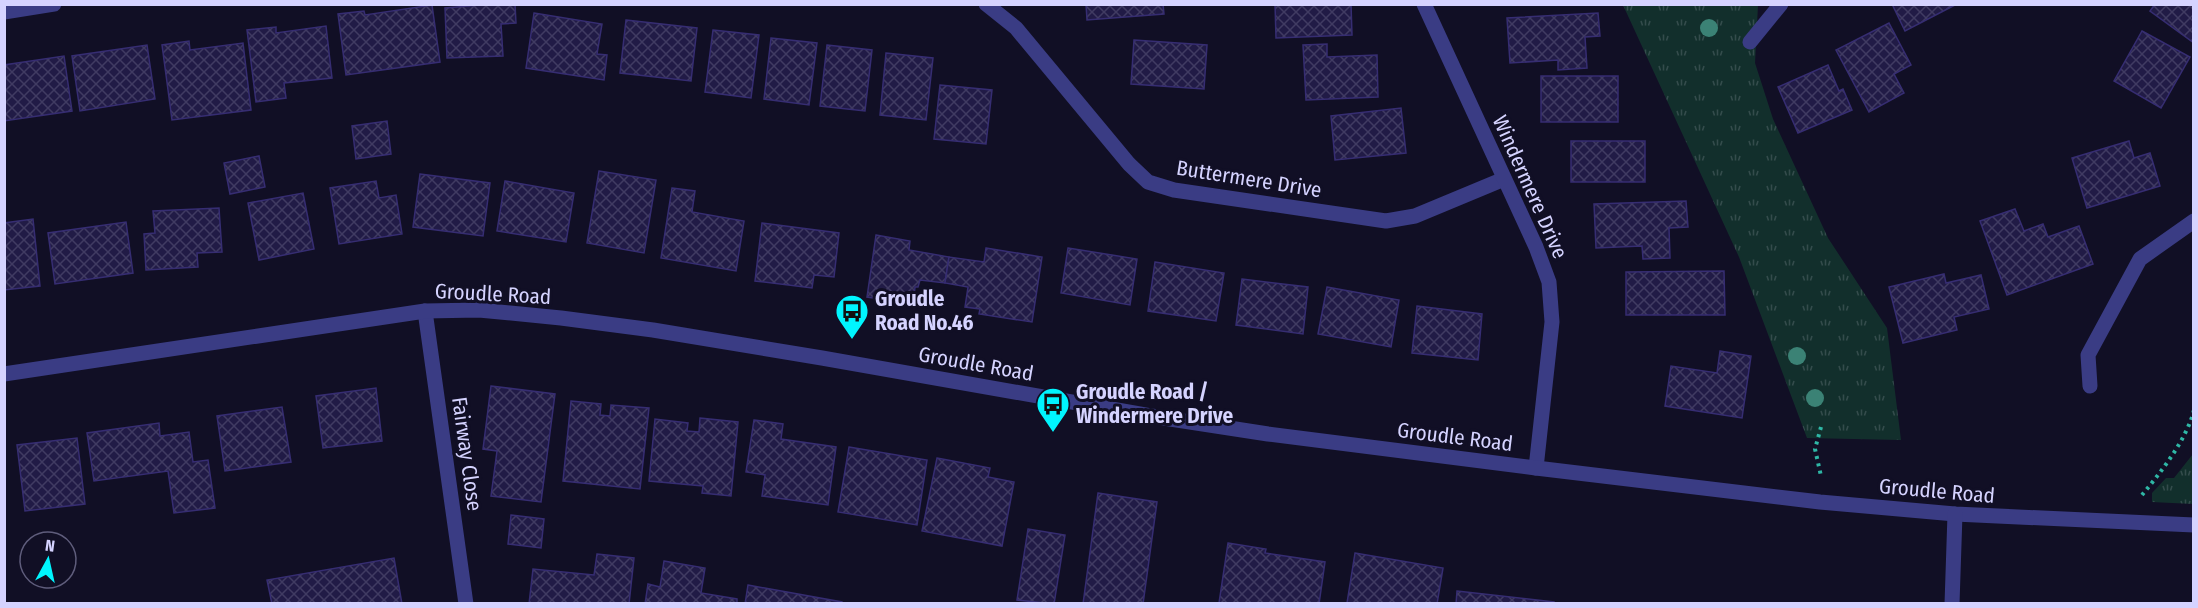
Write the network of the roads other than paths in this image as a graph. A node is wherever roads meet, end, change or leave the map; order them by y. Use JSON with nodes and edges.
{"nodes":[{"id":1,"x":54,"y":4,"type":"edge"},
{"id":2,"x":986,"y":4,"type":"edge"},
{"id":3,"x":1424,"y":4,"type":"edge"},
{"id":4,"x":1781,"y":4,"type":"edge"},
{"id":5,"x":4,"y":12,"type":"edge"},
{"id":6,"x":1750,"y":42,"type":"dead end"},
{"id":7,"x":1504,"y":179,"type":"junction"},
{"id":8,"x":2193,"y":221,"type":"edge"},
{"id":9,"x":424,"y":311,"type":"junction"},
{"id":10,"x":4,"y":374,"type":"edge"},
{"id":11,"x":2090,"y":386,"type":"dead end"},
{"id":12,"x":1536,"y":468,"type":"junction"},
{"id":13,"x":1955,"y":514,"type":"junction"},
{"id":14,"x":2193,"y":525,"type":"edge"},
{"id":15,"x":466,"y":603,"type":"edge"},
{"id":16,"x":1952,"y":603,"type":"edge"}],
"edges":[{"from":1,"to":5,"type":"street"},
{"from":2,"to":7,"type":"street","name":"Buttermere Drive"},
{"from":3,"to":7,"type":"street","name":"Windermere Drive"},
{"from":4,"to":6,"type":"street"},
{"from":7,"to":12,"type":"street","name":"Windermere Drive"},
{"from":8,"to":11,"type":"street"},
{"from":9,"to":10,"type":"street","name":"Groudle Road"},
{"from":9,"to":12,"type":"street","name":"Groudle Road"},
{"from":9,"to":15,"type":"street","name":"Fairway Close"},
{"from":12,"to":13,"type":"street","name":"Groudle Road"},
{"from":13,"to":14,"type":"street","name":"Groudle Road"},
{"from":13,"to":16,"type":"street"}]}
